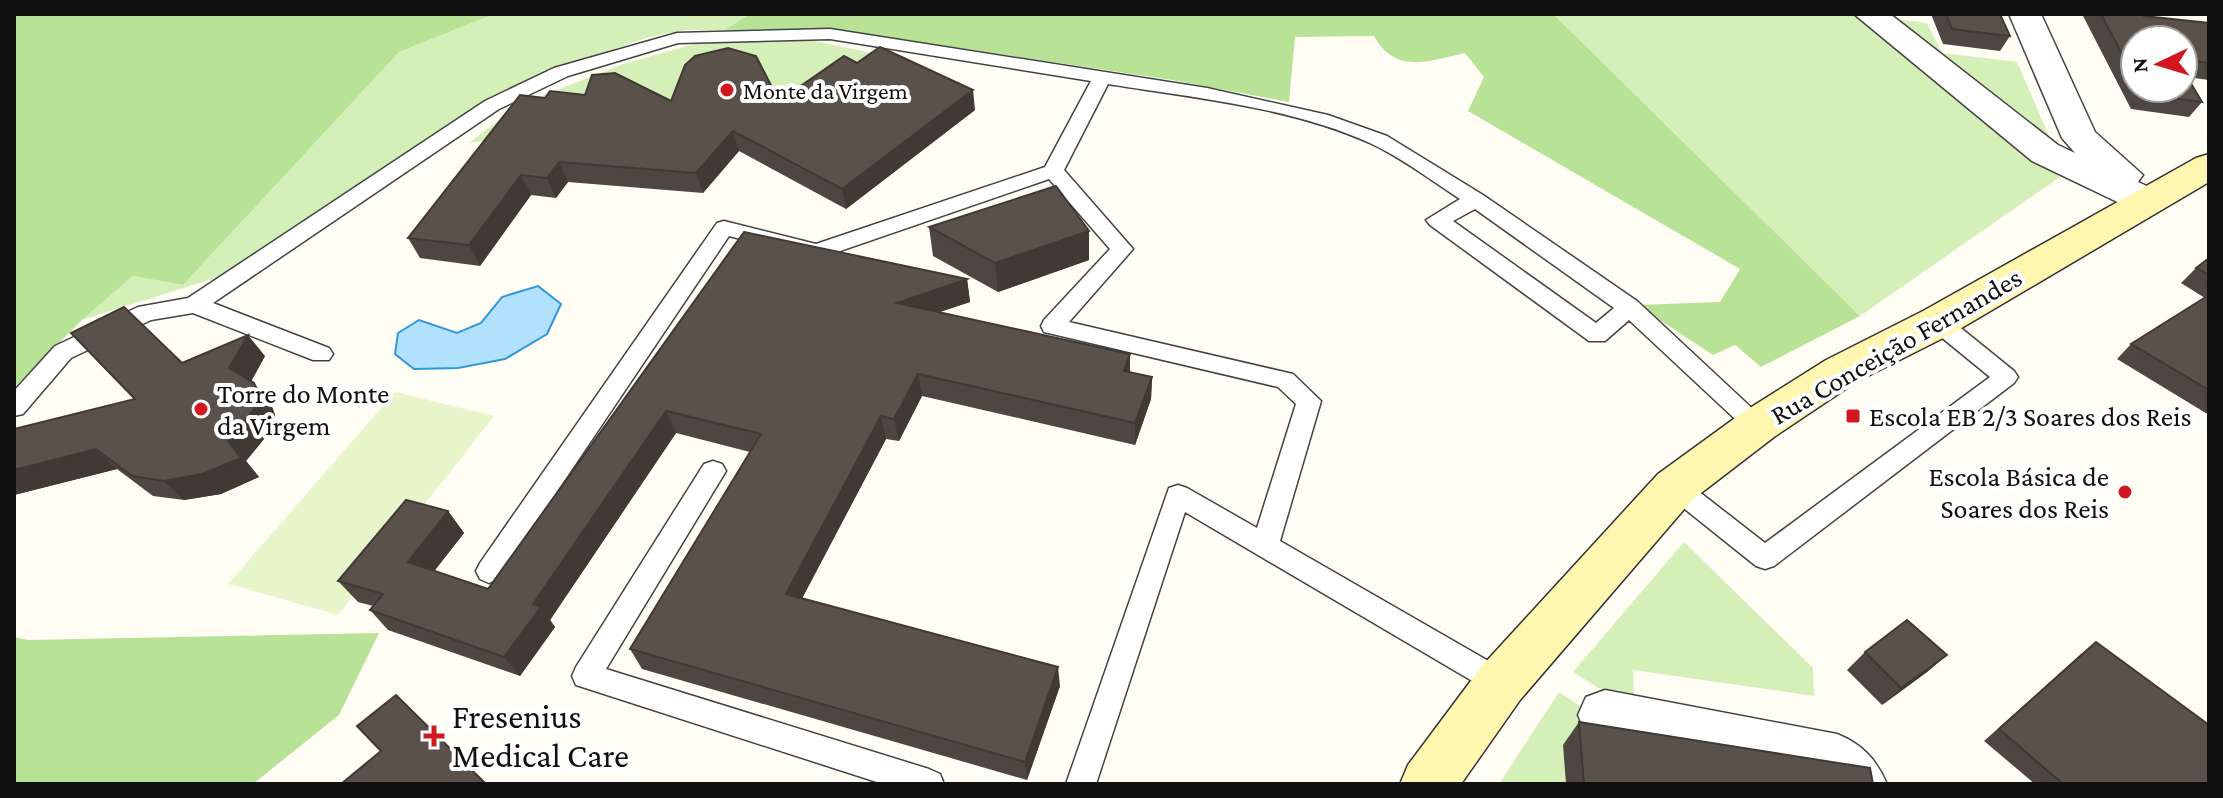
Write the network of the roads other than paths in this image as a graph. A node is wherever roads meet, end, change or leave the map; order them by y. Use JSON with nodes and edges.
{"nodes":[{"id":1,"x":1870,"y":14,"type":"edge"},
{"id":2,"x":2025,"y":14,"type":"edge"},
{"id":3,"x":1102,"y":78,"type":"junction"},
{"id":4,"x":2209,"y":166,"type":"edge"},
{"id":5,"x":1053,"y":171,"type":"junction"},
{"id":6,"x":1476,"y":200,"type":"junction"},
{"id":7,"x":2147,"y":201,"type":"junction"},
{"id":8,"x":194,"y":305,"type":"junction"},
{"id":9,"x":1629,"y":307,"type":"junction"},
{"id":10,"x":1938,"y":322,"type":"junction"},
{"id":11,"x":321,"y":354,"type":"dead end"},
{"id":12,"x":14,"y":407,"type":"edge"},
{"id":13,"x":1758,"y":425,"type":"junction"},
{"id":14,"x":713,"y":471,"type":"dead end"},
{"id":15,"x":1675,"y":487,"type":"junction"},
{"id":16,"x":1265,"y":545,"type":"junction"},
{"id":17,"x":489,"y":571,"type":"dead end"},
{"id":18,"x":1501,"y":683,"type":"junction"},
{"id":19,"x":1605,"y":715,"type":"dead end"},
{"id":20,"x":929,"y":784,"type":"edge"},
{"id":21,"x":1081,"y":784,"type":"edge"},
{"id":22,"x":1428,"y":784,"type":"edge"},
{"id":23,"x":1859,"y":784,"type":"edge"}],
"edges":[{"from":1,"to":7,"type":"street"},
{"from":2,"to":7,"type":"street"},
{"from":3,"to":5,"type":"lane"},
{"from":3,"to":6,"type":"lane"},
{"from":3,"to":8,"type":"lane"},
{"from":4,"to":7,"type":"main road","name":"Rua Conceição Fernandes"},
{"from":5,"to":16,"type":"lane"},
{"from":5,"to":17,"type":"lane"},
{"from":6,"to":9,"type":"lane"},
{"from":6,"to":9,"type":"lane"},
{"from":7,"to":10,"type":"main road","name":"Rua Conceição Fernandes"},
{"from":8,"to":11,"type":"lane"},
{"from":8,"to":12,"type":"lane"},
{"from":9,"to":13,"type":"lane"},
{"from":10,"to":13,"type":"main road","name":"Rua Conceição Fernandes"},
{"from":10,"to":15,"type":"lane"},
{"from":13,"to":15,"type":"main road","name":"Rua Conceição Fernandes"},
{"from":14,"to":20,"type":"lane"},
{"from":15,"to":18,"type":"main road","name":"Rua Conceição Fernandes"},
{"from":16,"to":18,"type":"lane"},
{"from":16,"to":21,"type":"lane"},
{"from":18,"to":22,"type":"main road","name":"Rua Conceição Fernandes"},
{"from":19,"to":23,"type":"street"}]}
